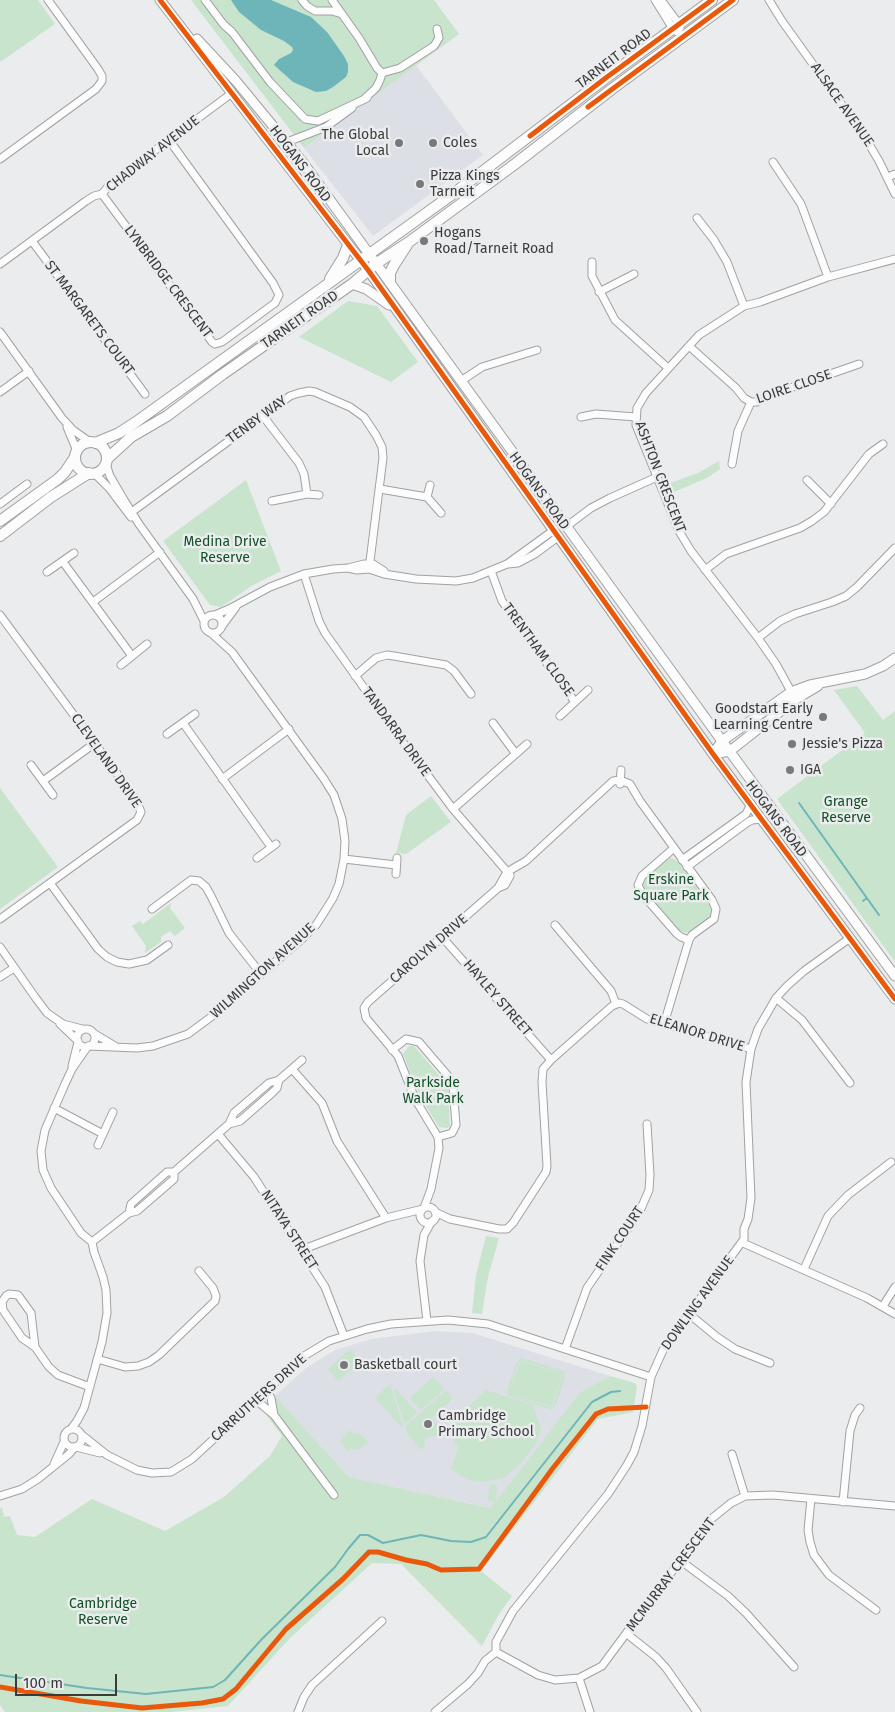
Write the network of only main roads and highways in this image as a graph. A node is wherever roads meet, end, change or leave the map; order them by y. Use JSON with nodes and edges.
{"nodes":[{"id":1,"x":712,"y":0,"type":"edge"},
{"id":2,"x":733,"y":0,"type":"edge"},
{"id":3,"x":409,"y":242,"type":"junction"},
{"id":4,"x":348,"y":244,"type":"road end"},
{"id":5,"x":390,"y":282,"type":"road end"},
{"id":6,"x":326,"y":284,"type":"junction"},
{"id":7,"x":92,"y":442,"type":"junction"},
{"id":8,"x":76,"y":454,"type":"junction"},
{"id":9,"x":106,"y":462,"type":"junction"},
{"id":10,"x":91,"y":473,"type":"junction"},
{"id":11,"x":0,"y":521,"type":"edge"},
{"id":12,"x":0,"y":536,"type":"edge"}],
"edges":[{"from":1,"to":6,"type":"main road","name":"TARNEIT ROAD"},
{"from":2,"to":3,"type":"main road","name":"TARNEIT ROAD"},
{"from":3,"to":5,"type":"main road"},
{"from":3,"to":9,"type":"main road","name":"TARNEIT ROAD"},
{"from":4,"to":6,"type":"main road"},
{"from":6,"to":7,"type":"main road","name":"TARNEIT ROAD"},
{"from":7,"to":8,"type":"main road"},
{"from":7,"to":9,"type":"main road"},
{"from":8,"to":10,"type":"main road"},
{"from":8,"to":11,"type":"main road"},
{"from":9,"to":10,"type":"main road"},
{"from":10,"to":12,"type":"main road"}]}
